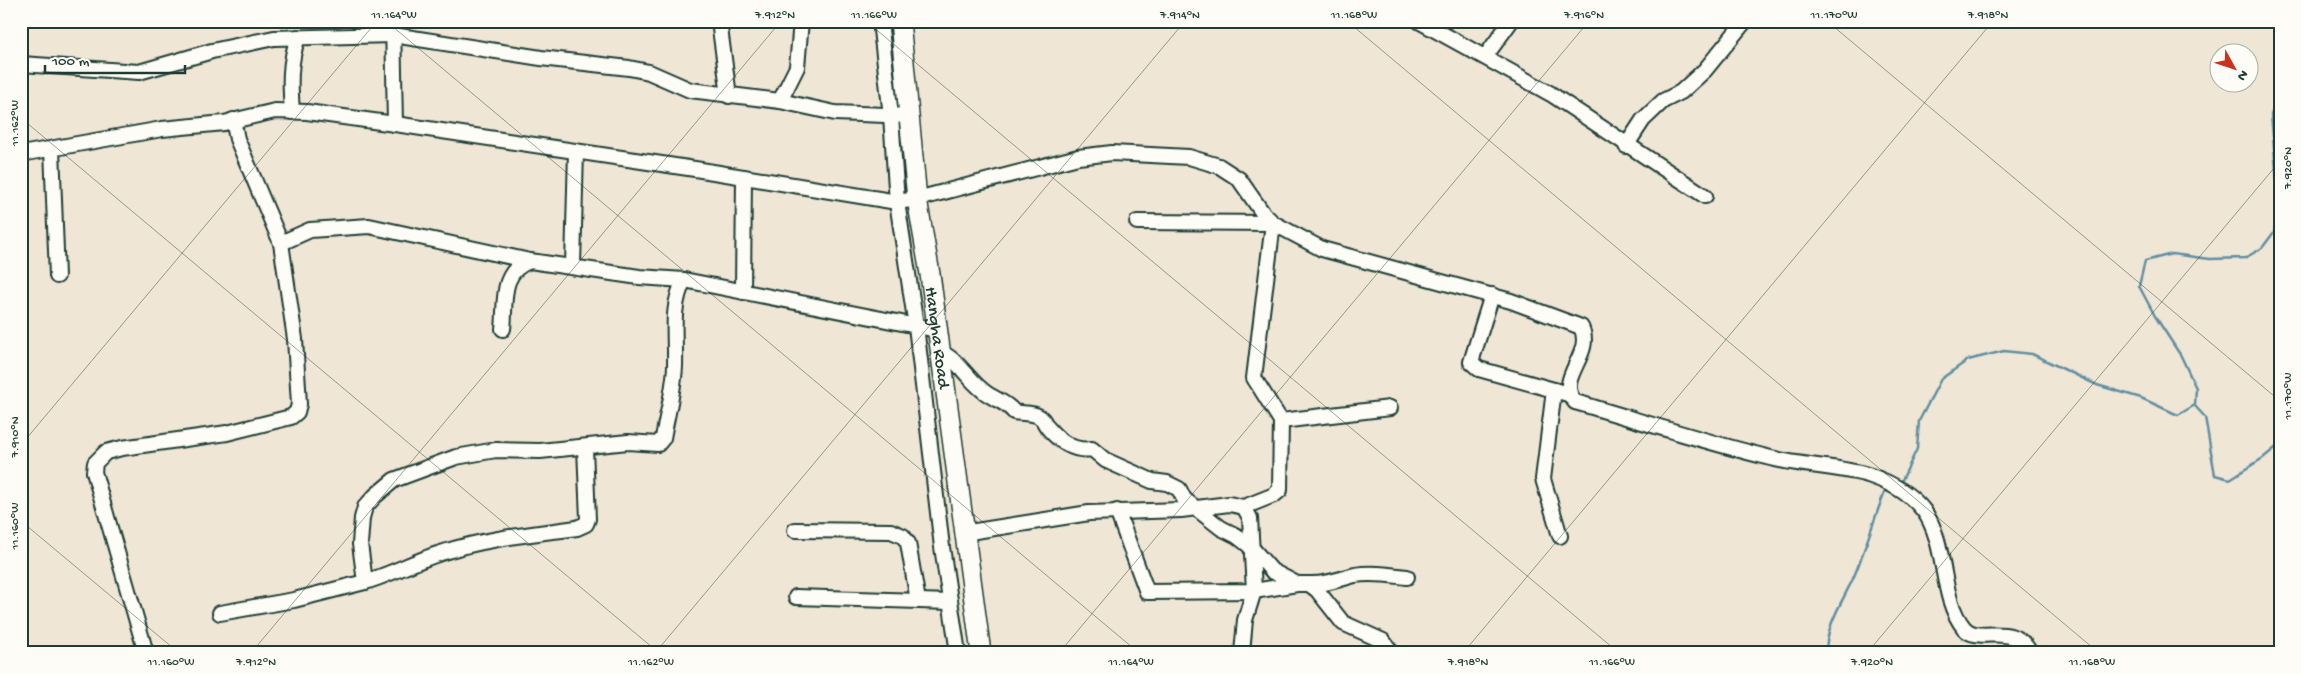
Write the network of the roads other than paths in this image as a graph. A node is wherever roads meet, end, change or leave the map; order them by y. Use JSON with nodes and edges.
{"nodes":[{"id":1,"x":393,"y":21,"type":"edge"},
{"id":2,"x":719,"y":21,"type":"edge"},
{"id":3,"x":801,"y":21,"type":"edge"},
{"id":4,"x":880,"y":21,"type":"edge"},
{"id":5,"x":900,"y":21,"type":"edge"},
{"id":6,"x":1419,"y":21,"type":"edge"},
{"id":7,"x":1511,"y":21,"type":"edge"},
{"id":8,"x":1746,"y":21,"type":"edge"},
{"id":9,"x":393,"y":36,"type":"junction"},
{"id":10,"x":298,"y":37,"type":"junction"},
{"id":11,"x":1485,"y":57,"type":"junction"},
{"id":12,"x":21,"y":64,"type":"edge"},
{"id":13,"x":729,"y":96,"type":"junction"},
{"id":14,"x":780,"y":101,"type":"junction"},
{"id":15,"x":292,"y":112,"type":"junction"},
{"id":16,"x":900,"y":116,"type":"junction"},
{"id":17,"x":233,"y":120,"type":"junction"},
{"id":18,"x":395,"y":124,"type":"junction"},
{"id":19,"x":1626,"y":146,"type":"junction"},
{"id":20,"x":52,"y":149,"type":"junction"},
{"id":21,"x":576,"y":151,"type":"junction"},
{"id":22,"x":21,"y":154,"type":"edge"},
{"id":23,"x":744,"y":177,"type":"junction"},
{"id":24,"x":1705,"y":196,"type":"dead end"},
{"id":25,"x":917,"y":199,"type":"junction"},
{"id":26,"x":897,"y":202,"type":"junction"},
{"id":27,"x":1137,"y":222,"type":"dead end"},
{"id":28,"x":1273,"y":224,"type":"junction"},
{"id":29,"x":281,"y":243,"type":"junction"},
{"id":30,"x":530,"y":260,"type":"junction"},
{"id":31,"x":573,"y":266,"type":"junction"},
{"id":32,"x":57,"y":276,"type":"dead end"},
{"id":33,"x":684,"y":280,"type":"junction"},
{"id":34,"x":744,"y":292,"type":"junction"},
{"id":35,"x":1492,"y":295,"type":"junction"},
{"id":36,"x":916,"y":326,"type":"junction"},
{"id":37,"x":503,"y":329,"type":"dead end"},
{"id":38,"x":937,"y":330,"type":"junction"},
{"id":39,"x":940,"y":352,"type":"junction"},
{"id":40,"x":1554,"y":390,"type":"junction"},
{"id":41,"x":1568,"y":394,"type":"junction"},
{"id":42,"x":1390,"y":408,"type":"dead end"},
{"id":43,"x":1281,"y":421,"type":"junction"},
{"id":44,"x":585,"y":448,"type":"junction"},
{"id":45,"x":1244,"y":507,"type":"junction"},
{"id":46,"x":1197,"y":508,"type":"junction"},
{"id":47,"x":1117,"y":511,"type":"junction"},
{"id":48,"x":795,"y":530,"type":"dead end"},
{"id":49,"x":963,"y":533,"type":"junction"},
{"id":50,"x":1560,"y":536,"type":"dead end"},
{"id":51,"x":1251,"y":547,"type":"junction"},
{"id":52,"x":1407,"y":577,"type":"dead end"},
{"id":53,"x":365,"y":582,"type":"junction"},
{"id":54,"x":1303,"y":584,"type":"junction"},
{"id":55,"x":1254,"y":591,"type":"junction"},
{"id":56,"x":796,"y":597,"type":"dead end"},
{"id":57,"x":918,"y":601,"type":"junction"},
{"id":58,"x":950,"y":602,"type":"junction"},
{"id":59,"x":220,"y":613,"type":"dead end"},
{"id":60,"x":146,"y":653,"type":"edge"},
{"id":61,"x":958,"y":653,"type":"edge"},
{"id":62,"x":981,"y":653,"type":"edge"},
{"id":63,"x":1242,"y":653,"type":"edge"},
{"id":64,"x":1392,"y":653,"type":"edge"},
{"id":65,"x":2030,"y":653,"type":"edge"}],
"edges":[{"from":1,"to":9,"type":"street"},
{"from":2,"to":13,"type":"street"},
{"from":3,"to":14,"type":"street"},
{"from":4,"to":16,"type":"street"},
{"from":5,"to":16,"type":"highway","name":"Hangha Road"},
{"from":6,"to":11,"type":"street"},
{"from":7,"to":11,"type":"street"},
{"from":8,"to":19,"type":"street"},
{"from":9,"to":10,"type":"street"},
{"from":9,"to":13,"type":"street"},
{"from":9,"to":18,"type":"street"},
{"from":10,"to":12,"type":"street"},
{"from":10,"to":15,"type":"street"},
{"from":11,"to":19,"type":"street"},
{"from":13,"to":14,"type":"street"},
{"from":14,"to":16,"type":"street"},
{"from":15,"to":17,"type":"street"},
{"from":15,"to":18,"type":"street"},
{"from":16,"to":25,"type":"highway","name":"Hangha Road"},
{"from":16,"to":26,"type":"street"},
{"from":17,"to":20,"type":"street"},
{"from":17,"to":29,"type":"street"},
{"from":18,"to":21,"type":"street"},
{"from":19,"to":24,"type":"street"},
{"from":20,"to":22,"type":"street"},
{"from":20,"to":32,"type":"street"},
{"from":21,"to":23,"type":"street"},
{"from":21,"to":31,"type":"street"},
{"from":23,"to":26,"type":"street"},
{"from":23,"to":34,"type":"street"},
{"from":25,"to":26,"type":"street"},
{"from":25,"to":28,"type":"street"},
{"from":25,"to":38,"type":"highway","name":"Hangha Road"},
{"from":26,"to":36,"type":"street"},
{"from":27,"to":28,"type":"street"},
{"from":28,"to":35,"type":"street"},
{"from":28,"to":43,"type":"street"},
{"from":29,"to":30,"type":"street"},
{"from":29,"to":60,"type":"street"},
{"from":30,"to":31,"type":"street"},
{"from":30,"to":37,"type":"street"},
{"from":31,"to":33,"type":"street"},
{"from":33,"to":34,"type":"street"},
{"from":33,"to":44,"type":"street"},
{"from":34,"to":36,"type":"street"},
{"from":35,"to":40,"type":"street"},
{"from":35,"to":41,"type":"street"},
{"from":36,"to":38,"type":"street"},
{"from":36,"to":58,"type":"street"},
{"from":38,"to":39,"type":"highway","name":"Hangha Road"},
{"from":39,"to":46,"type":"street"},
{"from":39,"to":49,"type":"highway","name":"Hangha Road"},
{"from":40,"to":41,"type":"street"},
{"from":40,"to":50,"type":"street"},
{"from":41,"to":65,"type":"street"},
{"from":42,"to":43,"type":"street"},
{"from":43,"to":45,"type":"street"},
{"from":44,"to":53,"type":"street"},
{"from":44,"to":53,"type":"street"},
{"from":45,"to":46,"type":"street"},
{"from":45,"to":51,"type":"street"},
{"from":46,"to":47,"type":"street"},
{"from":46,"to":51,"type":"street"},
{"from":47,"to":49,"type":"street"},
{"from":47,"to":55,"type":"street"},
{"from":48,"to":57,"type":"street"},
{"from":49,"to":62,"type":"highway","name":"Hangha Road"},
{"from":51,"to":54,"type":"street"},
{"from":51,"to":55,"type":"street"},
{"from":52,"to":54,"type":"street"},
{"from":53,"to":59,"type":"street"},
{"from":54,"to":55,"type":"street"},
{"from":54,"to":64,"type":"street"},
{"from":55,"to":63,"type":"street"},
{"from":56,"to":57,"type":"street"},
{"from":57,"to":58,"type":"street"},
{"from":58,"to":61,"type":"street"}]}
